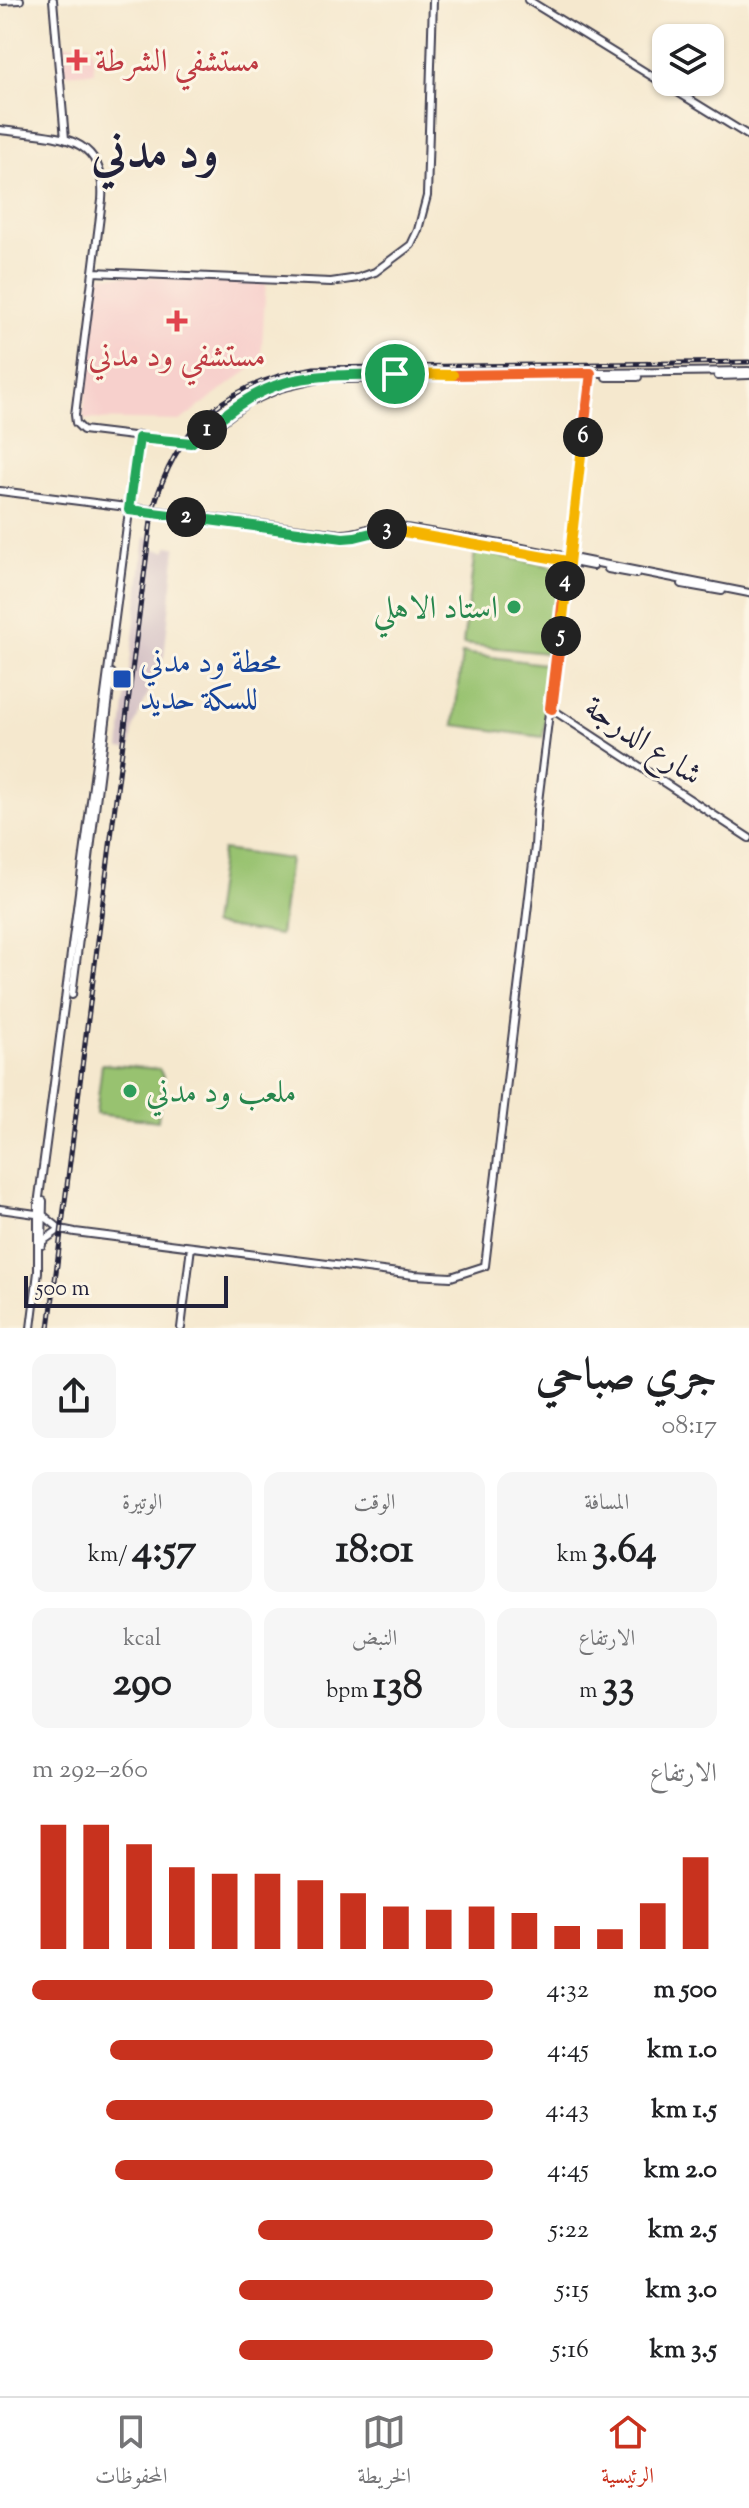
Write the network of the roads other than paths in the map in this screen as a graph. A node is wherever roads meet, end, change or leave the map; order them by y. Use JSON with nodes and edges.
{"nodes":[{"id":1,"x":20,"y":0,"type":"edge"},
{"id":2,"x":53,"y":0,"type":"edge"},
{"id":3,"x":433,"y":0,"type":"edge"},
{"id":4,"x":530,"y":0,"type":"edge"},
{"id":5,"x":0,"y":1,"type":"edge"},
{"id":6,"x":0,"y":130,"type":"edge"},
{"id":7,"x":749,"y":135,"type":"edge"},
{"id":8,"x":65,"y":139,"type":"junction"},
{"id":9,"x":93,"y":272,"type":"junction"},
{"id":10,"x":749,"y":373,"type":"edge"},
{"id":11,"x":593,"y":375,"type":"junction"},
{"id":12,"x":141,"y":437,"type":"junction"},
{"id":13,"x":2,"y":493,"type":"edge"},
{"id":14,"x":132,"y":509,"type":"junction"},
{"id":15,"x":569,"y":559,"type":"junction"},
{"id":16,"x":749,"y":595,"type":"edge"},
{"id":17,"x":551,"y":708,"type":"junction"},
{"id":18,"x":749,"y":838,"type":"edge"},
{"id":19,"x":0,"y":1209,"type":"edge"},
{"id":20,"x":40,"y":1214,"type":"junction"},
{"id":21,"x":60,"y":1229,"type":"junction"},
{"id":22,"x":43,"y":1241,"type":"junction"},
{"id":23,"x":191,"y":1247,"type":"junction"},
{"id":24,"x":39,"y":1260,"type":"junction"},
{"id":25,"x":32,"y":1328,"type":"edge"},
{"id":26,"x":181,"y":1328,"type":"edge"}],
"edges":[{"from":1,"to":5,"type":"street"},
{"from":2,"to":8,"type":"street"},
{"from":3,"to":9,"type":"street"},
{"from":4,"to":7,"type":"street"},
{"from":6,"to":8,"type":"street"},
{"from":8,"to":9,"type":"street"},
{"from":9,"to":12,"type":"street"},
{"from":10,"to":11,"type":"street"},
{"from":11,"to":12,"type":"street"},
{"from":11,"to":15,"type":"street"},
{"from":12,"to":14,"type":"street"},
{"from":13,"to":14,"type":"street"},
{"from":14,"to":15,"type":"street"},
{"from":14,"to":20,"type":"street"},
{"from":15,"to":16,"type":"street"},
{"from":15,"to":17,"type":"street"},
{"from":17,"to":18,"type":"street","name":"شارع الدرجة"},
{"from":17,"to":23,"type":"street"},
{"from":19,"to":20,"type":"street"},
{"from":20,"to":21,"type":"street"},
{"from":20,"to":22,"type":"street"},
{"from":20,"to":24,"type":"street"},
{"from":21,"to":22,"type":"street"},
{"from":21,"to":23,"type":"street"},
{"from":22,"to":24,"type":"street"},
{"from":23,"to":26,"type":"street"},
{"from":24,"to":25,"type":"street"}]}
